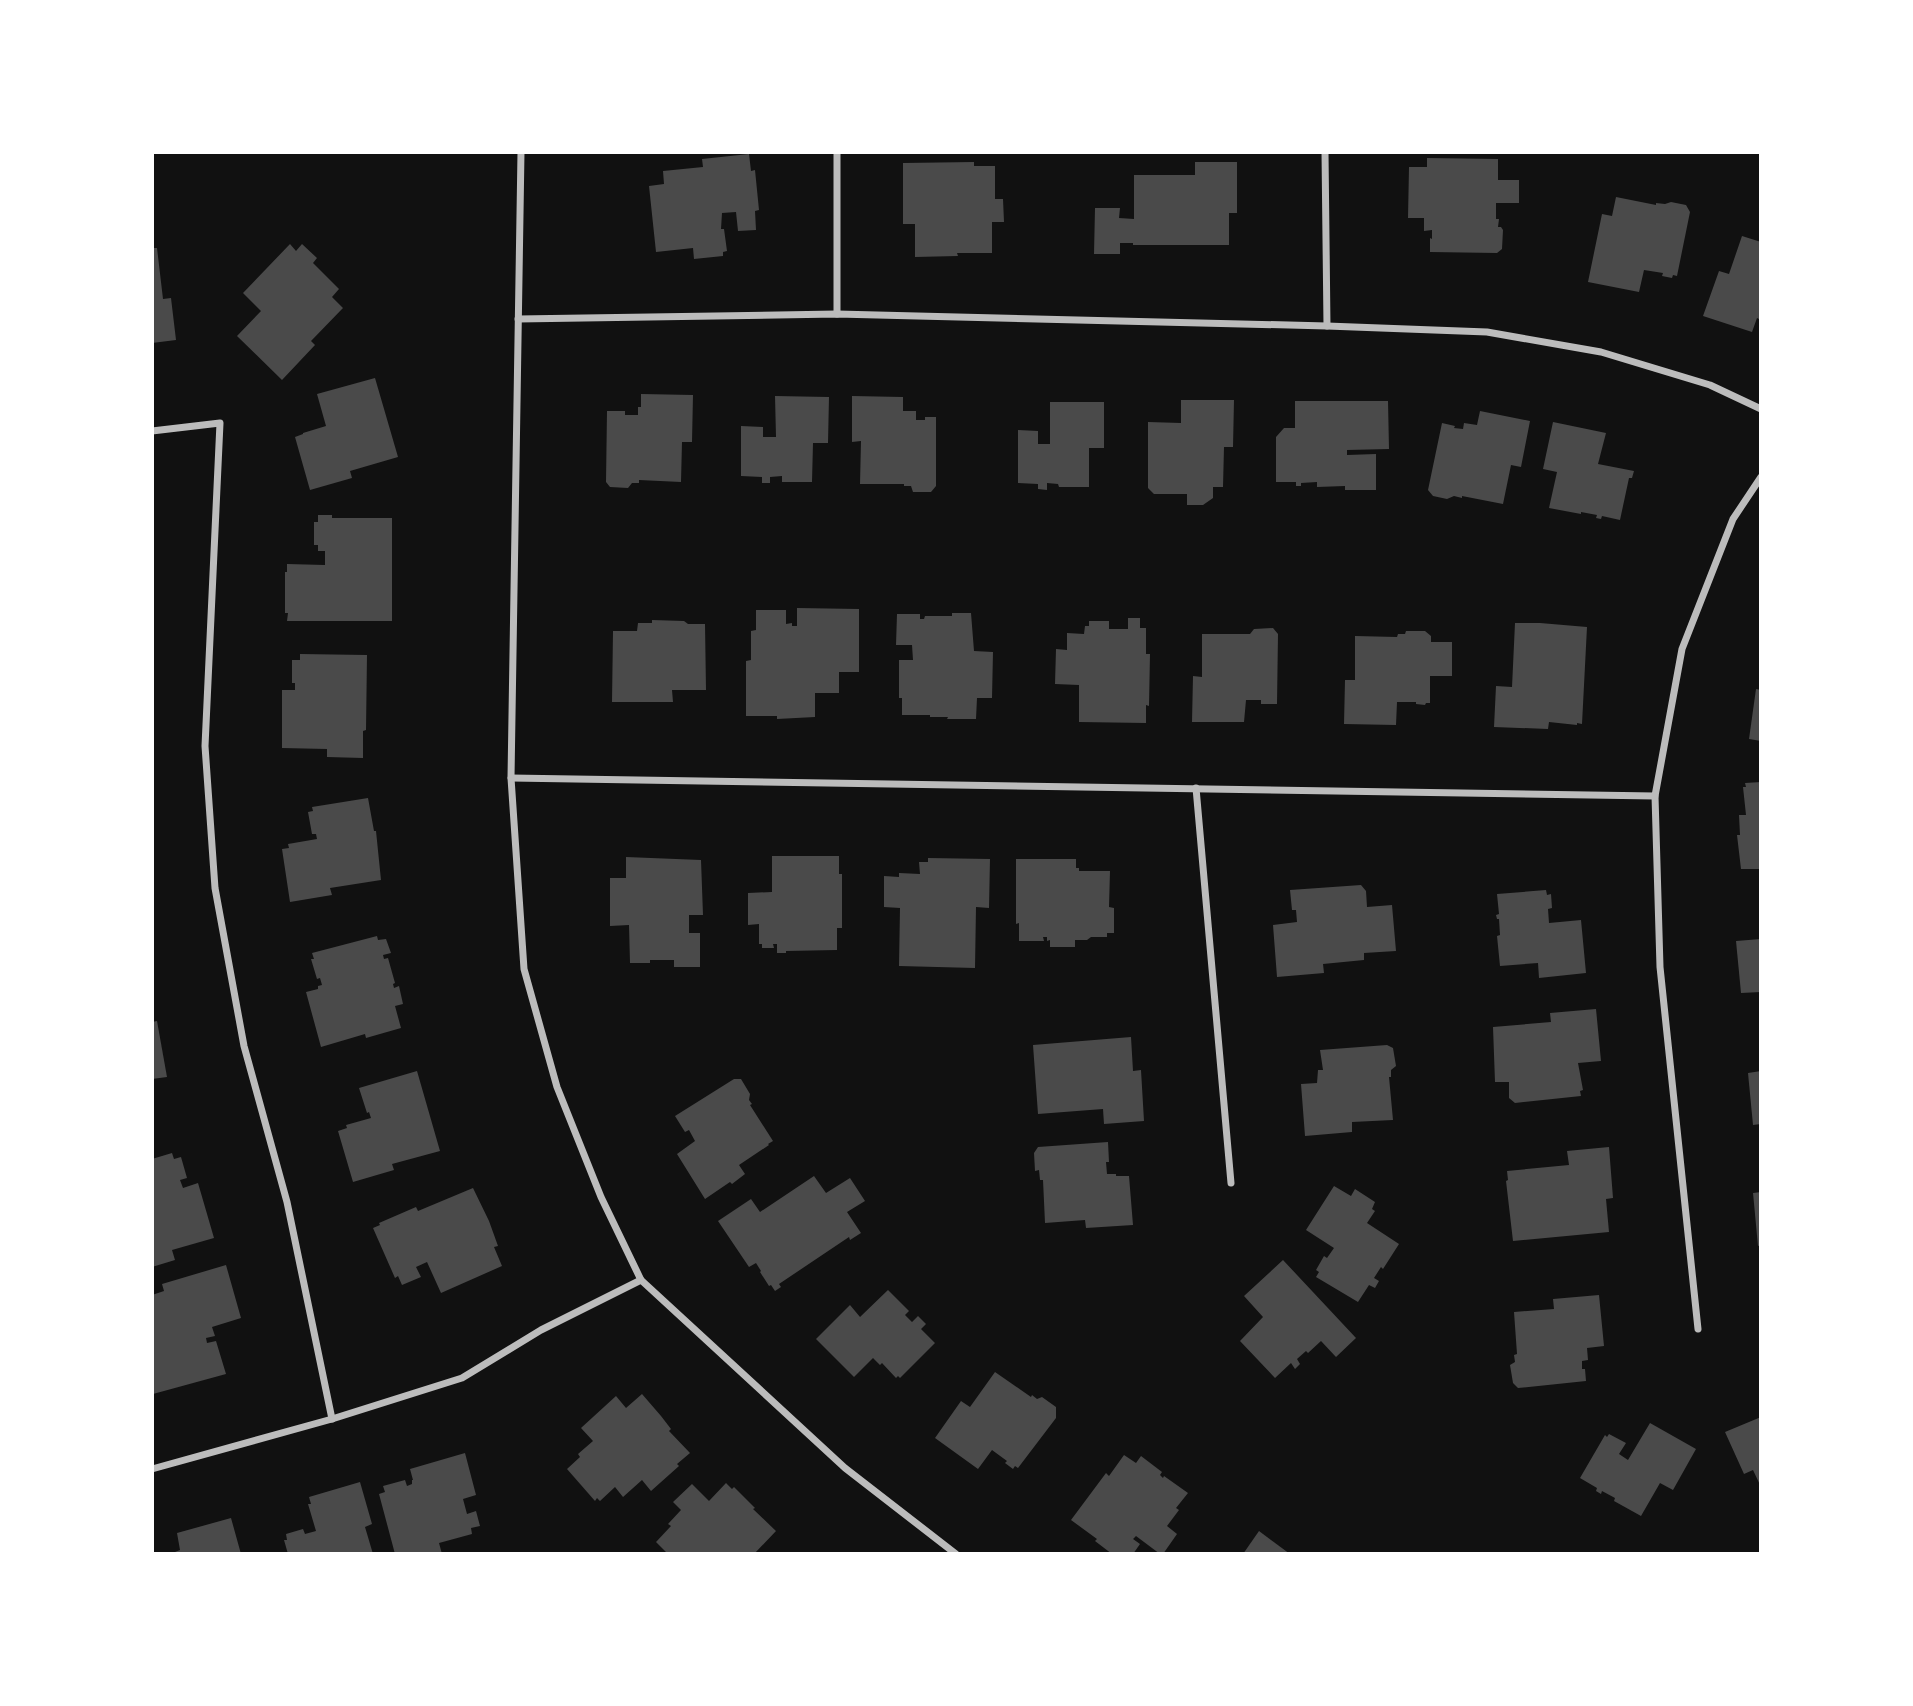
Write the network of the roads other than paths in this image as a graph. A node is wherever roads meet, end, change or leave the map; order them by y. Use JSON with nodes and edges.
{"nodes":[{"id":1,"x":521,"y":152,"type":"edge"},
{"id":2,"x":837,"y":152,"type":"edge"},
{"id":3,"x":1325,"y":152,"type":"edge"},
{"id":4,"x":836,"y":314,"type":"junction"},
{"id":5,"x":518,"y":319,"type":"junction"},
{"id":6,"x":1327,"y":326,"type":"junction"},
{"id":7,"x":1761,"y":409,"type":"edge"},
{"id":8,"x":152,"y":431,"type":"edge"},
{"id":9,"x":1761,"y":477,"type":"edge"},
{"id":10,"x":511,"y":778,"type":"junction"},
{"id":11,"x":1196,"y":788,"type":"junction"},
{"id":12,"x":1655,"y":796,"type":"junction"},
{"id":13,"x":1231,"y":1184,"type":"dead end"},
{"id":14,"x":641,"y":1280,"type":"junction"},
{"id":15,"x":1698,"y":1329,"type":"dead end"},
{"id":16,"x":332,"y":1419,"type":"junction"},
{"id":17,"x":152,"y":1469,"type":"edge"},
{"id":18,"x":956,"y":1554,"type":"edge"}],
"edges":[{"from":1,"to":5,"type":"street"},
{"from":2,"to":4,"type":"street"},
{"from":3,"to":6,"type":"street"},
{"from":4,"to":5,"type":"street"},
{"from":4,"to":6,"type":"street"},
{"from":5,"to":10,"type":"street"},
{"from":6,"to":7,"type":"street"},
{"from":8,"to":16,"type":"street"},
{"from":9,"to":12,"type":"street"},
{"from":10,"to":11,"type":"street"},
{"from":10,"to":14,"type":"street"},
{"from":11,"to":12,"type":"street"},
{"from":11,"to":13,"type":"street"},
{"from":12,"to":15,"type":"street"},
{"from":14,"to":16,"type":"street"},
{"from":14,"to":18,"type":"street"},
{"from":16,"to":17,"type":"street"}]}
